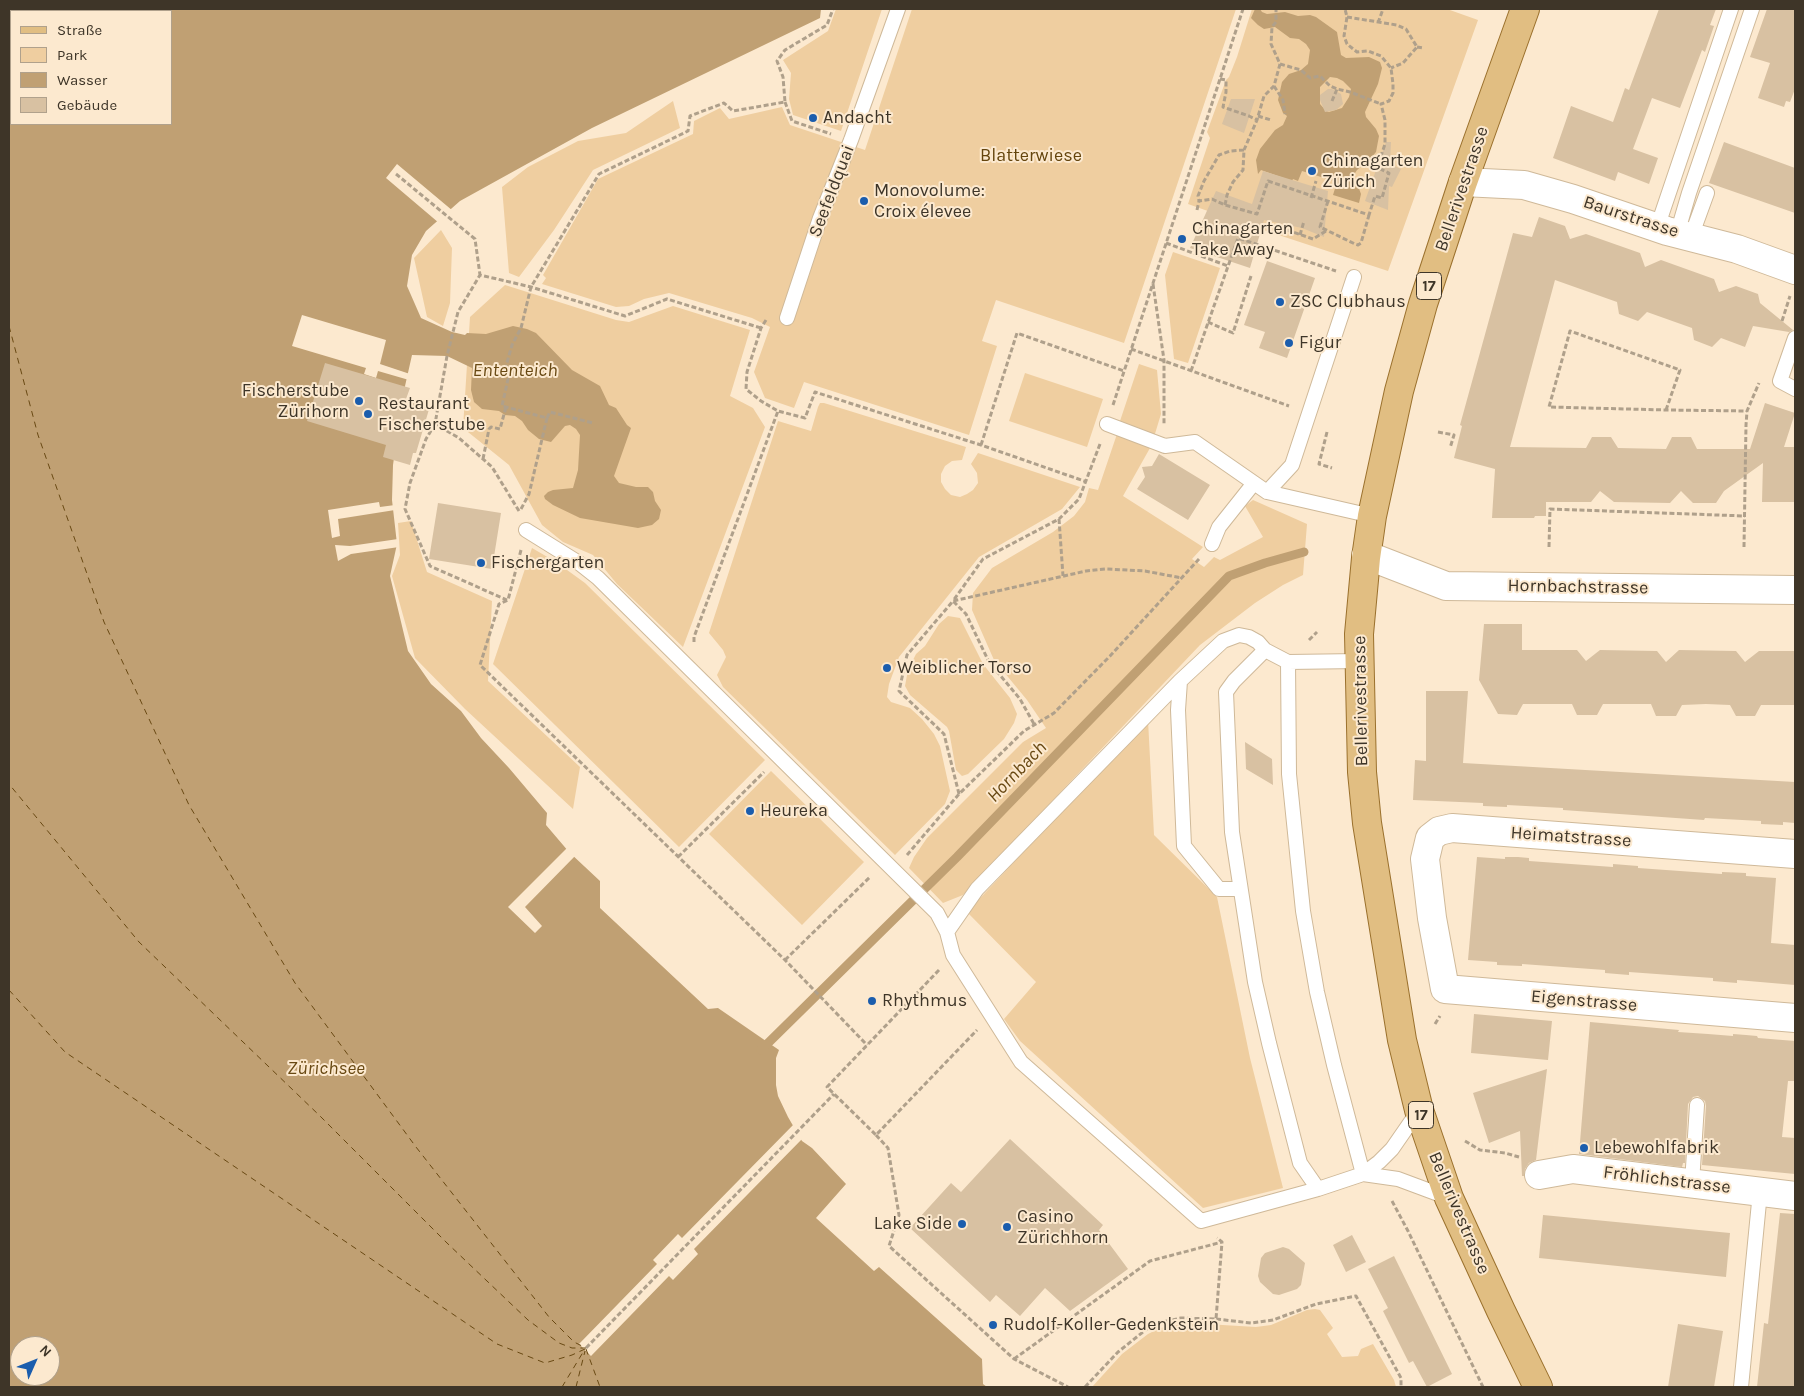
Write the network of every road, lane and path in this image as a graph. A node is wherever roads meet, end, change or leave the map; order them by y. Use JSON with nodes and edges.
{"nodes":[{"id":1,"x":833,"y":9,"type":"edge"},
{"id":2,"x":898,"y":9,"type":"edge"},
{"id":3,"x":1243,"y":9,"type":"edge"},
{"id":4,"x":1276,"y":9,"type":"edge"},
{"id":5,"x":1345,"y":9,"type":"edge"},
{"id":6,"x":1383,"y":9,"type":"edge"},
{"id":7,"x":1525,"y":9,"type":"edge"},
{"id":8,"x":1730,"y":9,"type":"edge"},
{"id":9,"x":1752,"y":9,"type":"edge"},
{"id":10,"x":1347,"y":17,"type":"junction"},
{"id":11,"x":1378,"y":23,"type":"junction"},
{"id":12,"x":1417,"y":47,"type":"junction"},
{"id":13,"x":1423,"y":48,"type":"dead end"},
{"id":14,"x":1280,"y":64,"type":"junction"},
{"id":15,"x":1391,"y":68,"type":"junction"},
{"id":16,"x":1220,"y":79,"type":"junction"},
{"id":17,"x":1274,"y":86,"type":"junction"},
{"id":18,"x":1336,"y":89,"type":"junction"},
{"id":19,"x":1332,"y":101,"type":"dead end"},
{"id":20,"x":785,"y":102,"type":"junction"},
{"id":21,"x":1381,"y":104,"type":"junction"},
{"id":22,"x":1285,"y":114,"type":"dead end"},
{"id":23,"x":1258,"y":116,"type":"junction"},
{"id":24,"x":1257,"y":120,"type":"junction"},
{"id":25,"x":1271,"y":120,"type":"dead end"},
{"id":26,"x":851,"y":140,"type":"junction"},
{"id":27,"x":1244,"y":150,"type":"junction"},
{"id":28,"x":396,"y":174,"type":"dead end"},
{"id":29,"x":1316,"y":181,"type":"dead end"},
{"id":30,"x":1463,"y":182,"type":"junction"},
{"id":31,"x":1707,"y":193,"type":"dead end"},
{"id":32,"x":1312,"y":197,"type":"junction"},
{"id":33,"x":1199,"y":201,"type":"junction"},
{"id":34,"x":1328,"y":201,"type":"junction"},
{"id":35,"x":1225,"y":205,"type":"junction"},
{"id":36,"x":1196,"y":210,"type":"dead end"},
{"id":37,"x":1369,"y":215,"type":"junction"},
{"id":38,"x":1304,"y":222,"type":"dead end"},
{"id":39,"x":1287,"y":230,"type":"dead end"},
{"id":40,"x":1326,"y":231,"type":"junction"},
{"id":41,"x":1675,"y":233,"type":"junction"},
{"id":42,"x":1300,"y":234,"type":"junction"},
{"id":43,"x":1166,"y":243,"type":"junction"},
{"id":44,"x":1228,"y":266,"type":"junction"},
{"id":45,"x":480,"y":276,"type":"junction"},
{"id":46,"x":1252,"y":276,"type":"dead end"},
{"id":47,"x":1354,"y":277,"type":"joint"},
{"id":48,"x":1794,"y":280,"type":"edge"},
{"id":49,"x":1153,"y":283,"type":"junction"},
{"id":50,"x":531,"y":287,"type":"junction"},
{"id":51,"x":787,"y":318,"type":"joint"},
{"id":52,"x":1208,"y":322,"type":"junction"},
{"id":53,"x":1781,"y":324,"type":"dead end"},
{"id":54,"x":761,"y":328,"type":"junction"},
{"id":55,"x":1795,"y":338,"type":"edge"},
{"id":56,"x":1131,"y":349,"type":"junction"},
{"id":57,"x":1164,"y":360,"type":"junction"},
{"id":58,"x":1124,"y":371,"type":"junction"},
{"id":59,"x":1191,"y":371,"type":"junction"},
{"id":60,"x":1760,"y":381,"type":"dead end"},
{"id":61,"x":1795,"y":389,"type":"edge"},
{"id":62,"x":506,"y":407,"type":"junction"},
{"id":63,"x":1292,"y":407,"type":"dead end"},
{"id":64,"x":778,"y":410,"type":"junction"},
{"id":65,"x":1666,"y":410,"type":"junction"},
{"id":66,"x":1747,"y":411,"type":"junction"},
{"id":67,"x":548,"y":418,"type":"junction"},
{"id":68,"x":593,"y":423,"type":"dead end"},
{"id":69,"x":435,"y":424,"type":"junction"},
{"id":70,"x":1107,"y":424,"type":"junction"},
{"id":71,"x":1328,"y":428,"type":"dead end"},
{"id":72,"x":1438,"y":432,"type":"dead end"},
{"id":73,"x":981,"y":445,"type":"junction"},
{"id":74,"x":1165,"y":446,"type":"junction"},
{"id":75,"x":1450,"y":448,"type":"dead end"},
{"id":76,"x":482,"y":459,"type":"junction"},
{"id":77,"x":1332,"y":468,"type":"dead end"},
{"id":78,"x":1087,"y":482,"type":"junction"},
{"id":79,"x":1254,"y":483,"type":"junction"},
{"id":80,"x":1267,"y":492,"type":"junction"},
{"id":81,"x":1372,"y":516,"type":"junction"},
{"id":82,"x":1745,"y":516,"type":"junction"},
{"id":83,"x":1059,"y":519,"type":"junction"},
{"id":84,"x":526,"y":530,"type":"joint"},
{"id":85,"x":1212,"y":544,"type":"joint"},
{"id":86,"x":1549,"y":546,"type":"dead end"},
{"id":87,"x":1744,"y":547,"type":"dead end"},
{"id":88,"x":1366,"y":555,"type":"junction"},
{"id":89,"x":1063,"y":576,"type":"junction"},
{"id":90,"x":1182,"y":578,"type":"junction"},
{"id":91,"x":1795,"y":590,"type":"edge"},
{"id":92,"x":508,"y":600,"type":"junction"},
{"id":93,"x":953,"y":601,"type":"junction"},
{"id":94,"x":1266,"y":650,"type":"junction"},
{"id":95,"x":1359,"y":661,"type":"junction"},
{"id":96,"x":1288,"y":662,"type":"junction"},
{"id":97,"x":694,"y":671,"type":"junction"},
{"id":98,"x":1180,"y":681,"type":"junction"},
{"id":99,"x":1034,"y":724,"type":"junction"},
{"id":100,"x":779,"y":757,"type":"junction"},
{"id":101,"x":959,"y":794,"type":"junction"},
{"id":102,"x":1795,"y":854,"type":"edge"},
{"id":103,"x":678,"y":858,"type":"junction"},
{"id":104,"x":893,"y":869,"type":"junction"},
{"id":105,"x":1240,"y":889,"type":"junction"},
{"id":106,"x":1432,"y":918,"type":"joint"},
{"id":107,"x":947,"y":932,"type":"junction"},
{"id":108,"x":953,"y":955,"type":"junction"},
{"id":109,"x":786,"y":960,"type":"junction"},
{"id":110,"x":991,"y":1016,"type":"junction"},
{"id":111,"x":1795,"y":1018,"type":"edge"},
{"id":112,"x":867,"y":1044,"type":"junction"},
{"id":113,"x":834,"y":1094,"type":"junction"},
{"id":114,"x":1696,"y":1105,"type":"dead end"},
{"id":115,"x":1419,"y":1110,"type":"junction"},
{"id":116,"x":876,"y":1134,"type":"junction"},
{"id":117,"x":1465,"y":1141,"type":"dead end"},
{"id":118,"x":1505,"y":1153,"type":"dead end"},
{"id":119,"x":1363,"y":1174,"type":"junction"},
{"id":120,"x":1539,"y":1175,"type":"dead end"},
{"id":121,"x":1692,"y":1183,"type":"junction"},
{"id":122,"x":1318,"y":1189,"type":"junction"},
{"id":123,"x":1760,"y":1192,"type":"junction"},
{"id":124,"x":1795,"y":1196,"type":"edge"},
{"id":125,"x":1449,"y":1198,"type":"junction"},
{"id":126,"x":1392,"y":1201,"type":"dead end"},
{"id":127,"x":1216,"y":1319,"type":"junction"},
{"id":128,"x":586,"y":1348,"type":"dead end"},
{"id":129,"x":1014,"y":1359,"type":"junction"},
{"id":130,"x":1068,"y":1387,"type":"edge"},
{"id":131,"x":1085,"y":1387,"type":"edge"},
{"id":132,"x":1401,"y":1387,"type":"edge"},
{"id":133,"x":1483,"y":1387,"type":"edge"},
{"id":134,"x":1538,"y":1387,"type":"edge"},
{"id":135,"x":1741,"y":1387,"type":"edge"}],
"edges":[{"from":1,"to":20,"type":"path"},
{"from":2,"to":26,"type":"lane","name":"Seefeldquai"},
{"from":3,"to":16,"type":"path"},
{"from":4,"to":14,"type":"path"},
{"from":5,"to":10,"type":"path"},
{"from":6,"to":11,"type":"path"},
{"from":7,"to":30,"type":"main road","name":"Bellerivestrasse","number":"17"},
{"from":8,"to":41,"type":"lane"},
{"from":9,"to":41,"type":"lane"},
{"from":10,"to":11,"type":"path"},
{"from":10,"to":15,"type":"path"},
{"from":11,"to":12,"type":"path"},
{"from":12,"to":13,"type":"path"},
{"from":12,"to":15,"type":"path"},
{"from":14,"to":17,"type":"path"},
{"from":14,"to":18,"type":"path"},
{"from":15,"to":21,"type":"path"},
{"from":16,"to":24,"type":"path"},
{"from":16,"to":43,"type":"path"},
{"from":17,"to":22,"type":"path"},
{"from":17,"to":23,"type":"path"},
{"from":18,"to":19,"type":"path"},
{"from":18,"to":21,"type":"path"},
{"from":20,"to":26,"type":"path"},
{"from":20,"to":50,"type":"path"},
{"from":21,"to":37,"type":"path"},
{"from":23,"to":24,"type":"path"},
{"from":23,"to":25,"type":"path"},
{"from":24,"to":27,"type":"path"},
{"from":26,"to":51,"type":"lane","name":"Seefeldquai"},
{"from":27,"to":33,"type":"path"},
{"from":27,"to":35,"type":"path"},
{"from":28,"to":45,"type":"path"},
{"from":29,"to":32,"type":"path"},
{"from":30,"to":41,"type":"street","name":"Baurstrasse"},
{"from":30,"to":81,"type":"main road","name":"Bellerivestrasse","number":"17"},
{"from":31,"to":41,"type":"lane"},
{"from":32,"to":34,"type":"path"},
{"from":32,"to":35,"type":"path"},
{"from":33,"to":35,"type":"path"},
{"from":33,"to":36,"type":"path"},
{"from":34,"to":37,"type":"path"},
{"from":34,"to":40,"type":"path"},
{"from":37,"to":40,"type":"path"},
{"from":38,"to":42,"type":"path"},
{"from":39,"to":42,"type":"path"},
{"from":40,"to":42,"type":"path"},
{"from":41,"to":48,"type":"street","name":"Baurstrasse"},
{"from":43,"to":44,"type":"path"},
{"from":43,"to":49,"type":"path"},
{"from":44,"to":47,"type":"path"},
{"from":44,"to":52,"type":"path"},
{"from":45,"to":50,"type":"path"},
{"from":45,"to":69,"type":"path"},
{"from":46,"to":52,"type":"path"},
{"from":47,"to":80,"type":"lane"},
{"from":48,"to":53,"type":"path"},
{"from":49,"to":56,"type":"path"},
{"from":49,"to":57,"type":"path"},
{"from":50,"to":54,"type":"path"},
{"from":50,"to":62,"type":"path"},
{"from":51,"to":54,"type":"path"},
{"from":52,"to":59,"type":"path"},
{"from":54,"to":64,"type":"path"},
{"from":55,"to":61,"type":"lane"},
{"from":56,"to":57,"type":"path"},
{"from":56,"to":58,"type":"path"},
{"from":57,"to":59,"type":"path"},
{"from":57,"to":74,"type":"path"},
{"from":58,"to":70,"type":"path"},
{"from":58,"to":73,"type":"path"},
{"from":59,"to":63,"type":"path"},
{"from":60,"to":66,"type":"path"},
{"from":62,"to":67,"type":"path"},
{"from":62,"to":76,"type":"path"},
{"from":64,"to":73,"type":"path"},
{"from":64,"to":97,"type":"path"},
{"from":65,"to":65,"type":"path"},
{"from":65,"to":66,"type":"path"},
{"from":66,"to":82,"type":"path"},
{"from":67,"to":68,"type":"path"},
{"from":67,"to":76,"type":"path"},
{"from":69,"to":76,"type":"path"},
{"from":69,"to":92,"type":"path"},
{"from":70,"to":74,"type":"lane"},
{"from":70,"to":78,"type":"path"},
{"from":71,"to":77,"type":"path"},
{"from":72,"to":75,"type":"path"},
{"from":73,"to":78,"type":"path"},
{"from":74,"to":79,"type":"lane"},
{"from":78,"to":83,"type":"path"},
{"from":79,"to":80,"type":"lane"},
{"from":79,"to":85,"type":"lane"},
{"from":80,"to":81,"type":"lane"},
{"from":81,"to":88,"type":"main road","name":"Bellerivestrasse","number":"17"},
{"from":82,"to":86,"type":"path"},
{"from":82,"to":87,"type":"path"},
{"from":83,"to":89,"type":"path"},
{"from":83,"to":93,"type":"path"},
{"from":84,"to":92,"type":"path"},
{"from":84,"to":97,"type":"lane"},
{"from":85,"to":90,"type":"path"},
{"from":88,"to":91,"type":"street","name":"Hornbachstrasse"},
{"from":88,"to":95,"type":"main road","name":"Bellerivestrasse","number":"17"},
{"from":89,"to":90,"type":"path"},
{"from":89,"to":93,"type":"path"},
{"from":90,"to":99,"type":"path"},
{"from":92,"to":103,"type":"path"},
{"from":93,"to":99,"type":"path"},
{"from":93,"to":101,"type":"path"},
{"from":94,"to":96,"type":"lane"},
{"from":94,"to":98,"type":"lane"},
{"from":94,"to":105,"type":"lane"},
{"from":95,"to":96,"type":"lane"},
{"from":95,"to":115,"type":"main road","name":"Bellerivestrasse","number":"17"},
{"from":96,"to":119,"type":"lane"},
{"from":97,"to":100,"type":"lane"},
{"from":98,"to":105,"type":"lane"},
{"from":98,"to":107,"type":"lane"},
{"from":99,"to":101,"type":"path"},
{"from":100,"to":103,"type":"path"},
{"from":100,"to":104,"type":"lane"},
{"from":101,"to":104,"type":"path"},
{"from":102,"to":106,"type":"street","name":"Heimatstrasse"},
{"from":103,"to":109,"type":"path"},
{"from":104,"to":107,"type":"lane"},
{"from":104,"to":109,"type":"path"},
{"from":105,"to":122,"type":"lane"},
{"from":106,"to":111,"type":"street","name":"Eigenstrasse"},
{"from":107,"to":108,"type":"lane"},
{"from":108,"to":110,"type":"lane"},
{"from":108,"to":112,"type":"path"},
{"from":109,"to":112,"type":"path"},
{"from":110,"to":116,"type":"path"},
{"from":110,"to":122,"type":"lane"},
{"from":112,"to":113,"type":"path"},
{"from":113,"to":116,"type":"path"},
{"from":113,"to":128,"type":"path"},
{"from":114,"to":121,"type":"lane"},
{"from":115,"to":119,"type":"lane"},
{"from":115,"to":125,"type":"main road","name":"Bellerivestrasse","number":"17"},
{"from":116,"to":129,"type":"path"},
{"from":117,"to":118,"type":"path"},
{"from":119,"to":122,"type":"lane"},
{"from":119,"to":125,"type":"lane"},
{"from":120,"to":121,"type":"street","name":"Fröhlichstrasse"},
{"from":121,"to":123,"type":"street","name":"Fröhlichstrasse"},
{"from":123,"to":124,"type":"street","name":"Fröhlichstrasse"},
{"from":123,"to":135,"type":"lane"},
{"from":125,"to":134,"type":"main road","name":"Bellerivestrasse","number":"17"},
{"from":126,"to":133,"type":"path"},
{"from":127,"to":129,"type":"path"},
{"from":127,"to":131,"type":"path"},
{"from":127,"to":132,"type":"path"},
{"from":129,"to":130,"type":"path"}]}
